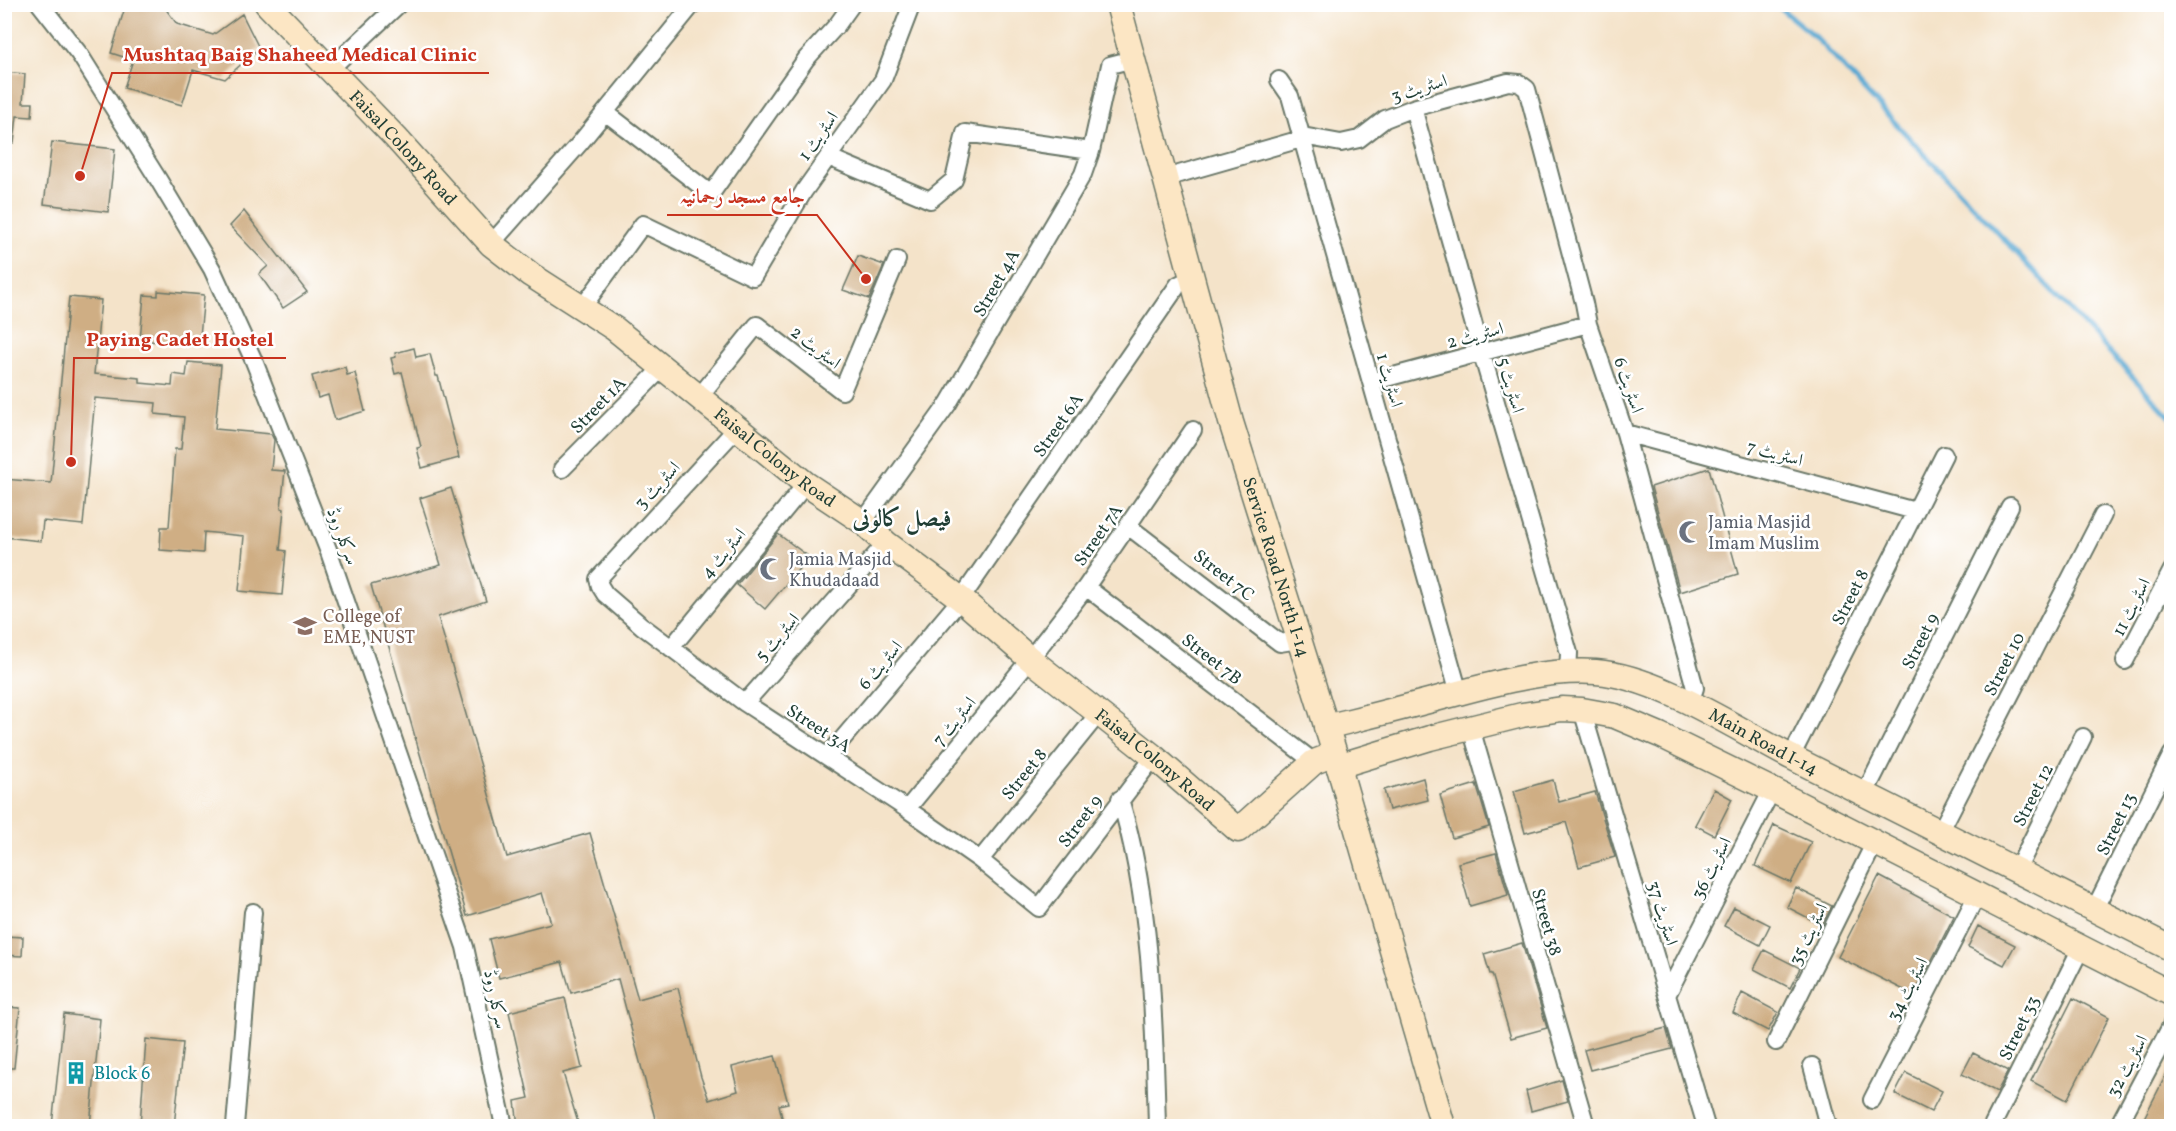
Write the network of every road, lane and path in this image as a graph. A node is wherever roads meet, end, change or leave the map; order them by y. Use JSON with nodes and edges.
{"nodes":[{"id":1,"x":40,"y":4,"type":"edge"},
{"id":2,"x":267,"y":4,"type":"edge"},
{"id":3,"x":399,"y":4,"type":"edge"},
{"id":4,"x":693,"y":4,"type":"edge"},
{"id":5,"x":852,"y":4,"type":"edge"},
{"id":6,"x":912,"y":4,"type":"edge"},
{"id":7,"x":1118,"y":4,"type":"edge"},
{"id":8,"x":1133,"y":59,"type":"junction"},
{"id":9,"x":330,"y":69,"type":"junction"},
{"id":10,"x":1279,"y":80,"type":"dead end"},
{"id":11,"x":1519,"y":83,"type":"joint"},
{"id":12,"x":1413,"y":108,"type":"junction"},
{"id":13,"x":605,"y":112,"type":"junction"},
{"id":14,"x":1301,"y":141,"type":"junction"},
{"id":15,"x":1091,"y":151,"type":"junction"},
{"id":16,"x":828,"y":157,"type":"junction"},
{"id":17,"x":1165,"y":178,"type":"junction"},
{"id":18,"x":491,"y":244,"type":"junction"},
{"id":19,"x":897,"y":260,"type":"dead end"},
{"id":20,"x":1192,"y":278,"type":"junction"},
{"id":21,"x":582,"y":308,"type":"junction"},
{"id":22,"x":1588,"y":324,"type":"junction"},
{"id":23,"x":1482,"y":354,"type":"junction"},
{"id":24,"x":662,"y":368,"type":"junction"},
{"id":25,"x":1371,"y":382,"type":"junction"},
{"id":26,"x":699,"y":397,"type":"junction"},
{"id":27,"x":737,"y":428,"type":"junction"},
{"id":28,"x":1193,"y":430,"type":"dead end"},
{"id":29,"x":1625,"y":433,"type":"junction"},
{"id":30,"x":1944,"y":455,"type":"dead end"},
{"id":31,"x":562,"y":469,"type":"dead end"},
{"id":32,"x":806,"y":484,"type":"junction"},
{"id":33,"x":2010,"y":506,"type":"dead end"},
{"id":34,"x":1915,"y":511,"type":"junction"},
{"id":35,"x":2103,"y":515,"type":"dead end"},
{"id":36,"x":863,"y":522,"type":"junction"},
{"id":37,"x":1128,"y":526,"type":"junction"},
{"id":38,"x":886,"y":543,"type":"junction"},
{"id":39,"x":606,"y":569,"type":"joint"},
{"id":40,"x":2172,"y":570,"type":"edge"},
{"id":41,"x":1086,"y":586,"type":"junction"},
{"id":42,"x":961,"y":599,"type":"junction"},
{"id":43,"x":1298,"y":640,"type":"junction"},
{"id":44,"x":671,"y":648,"type":"junction"},
{"id":45,"x":1030,"y":658,"type":"junction"},
{"id":46,"x":2125,"y":662,"type":"dead end"},
{"id":47,"x":1568,"y":672,"type":"junction"},
{"id":48,"x":1459,"y":693,"type":"junction"},
{"id":49,"x":1422,"y":703,"type":"junction"},
{"id":50,"x":1690,"y":703,"type":"junction"},
{"id":51,"x":745,"y":704,"type":"junction"},
{"id":52,"x":1582,"y":710,"type":"junction"},
{"id":53,"x":1099,"y":713,"type":"junction"},
{"id":54,"x":1326,"y":727,"type":"junction"},
{"id":55,"x":1471,"y":728,"type":"junction"},
{"id":56,"x":2083,"y":737,"type":"dead end"},
{"id":57,"x":1430,"y":738,"type":"junction"},
{"id":58,"x":2172,"y":754,"type":"edge"},
{"id":59,"x":828,"y":756,"type":"junction"},
{"id":60,"x":1154,"y":757,"type":"junction"},
{"id":61,"x":1791,"y":757,"type":"junction"},
{"id":62,"x":1329,"y":761,"type":"junction"},
{"id":63,"x":1772,"y":790,"type":"junction"},
{"id":64,"x":1865,"y":794,"type":"junction"},
{"id":65,"x":1120,"y":799,"type":"junction"},
{"id":66,"x":907,"y":809,"type":"junction"},
{"id":67,"x":1940,"y":832,"type":"junction"},
{"id":68,"x":1874,"y":843,"type":"junction"},
{"id":69,"x":980,"y":860,"type":"junction"},
{"id":70,"x":2017,"y":870,"type":"junction"},
{"id":71,"x":1977,"y":895,"type":"junction"},
{"id":72,"x":1039,"y":908,"type":"joint"},
{"id":73,"x":2094,"y":910,"type":"junction"},
{"id":74,"x":253,"y":912,"type":"dead end"},
{"id":75,"x":2170,"y":945,"type":"edge"},
{"id":76,"x":2081,"y":948,"type":"junction"},
{"id":77,"x":2172,"y":994,"type":"edge"},
{"id":78,"x":1667,"y":995,"type":"junction"},
{"id":79,"x":2172,"y":1024,"type":"edge"},
{"id":80,"x":1776,"y":1042,"type":"dead end"},
{"id":81,"x":1812,"y":1066,"type":"dead end"},
{"id":82,"x":1872,"y":1100,"type":"dead end"},
{"id":83,"x":235,"y":1126,"type":"edge"},
{"id":84,"x":504,"y":1126,"type":"edge"},
{"id":85,"x":1157,"y":1126,"type":"edge"},
{"id":86,"x":1443,"y":1126,"type":"edge"},
{"id":87,"x":1586,"y":1126,"type":"edge"},
{"id":88,"x":1706,"y":1126,"type":"edge"},
{"id":89,"x":1828,"y":1126,"type":"edge"},
{"id":90,"x":1992,"y":1126,"type":"edge"},
{"id":91,"x":2118,"y":1126,"type":"edge"}],
"edges":[{"from":1,"to":84,"type":"street","name":"سرکلر روڈ"},
{"from":2,"to":9,"type":"main road","name":"Faisal Colony Road"},
{"from":3,"to":9,"type":"street"},
{"from":4,"to":13,"type":"street"},
{"from":5,"to":13,"type":"street"},
{"from":6,"to":16,"type":"street","name":"اسٹریٹ 1"},
{"from":7,"to":8,"type":"main road","name":"Service Road North I-14"},
{"from":8,"to":15,"type":"street","name":"Street 4A"},
{"from":8,"to":17,"type":"main road","name":"Service Road North I-14"},
{"from":9,"to":18,"type":"main road","name":"Faisal Colony Road"},
{"from":10,"to":14,"type":"street","name":"اسٹریٹ 1"},
{"from":11,"to":12,"type":"street","name":"اسٹریٹ 3"},
{"from":11,"to":22,"type":"street","name":"اسٹریٹ 6"},
{"from":12,"to":14,"type":"street","name":"اسٹریٹ 3"},
{"from":12,"to":23,"type":"street","name":"اسٹریٹ 5"},
{"from":13,"to":18,"type":"street"},
{"from":14,"to":17,"type":"street","name":"اسٹریٹ 3"},
{"from":14,"to":25,"type":"street","name":"اسٹریٹ 1"},
{"from":15,"to":16,"type":"street"},
{"from":15,"to":36,"type":"street","name":"Street 4A"},
{"from":16,"to":21,"type":"street","name":"اسٹریٹ 1"},
{"from":17,"to":20,"type":"main road","name":"Service Road North I-14"},
{"from":18,"to":21,"type":"main road","name":"Faisal Colony Road"},
{"from":19,"to":26,"type":"street","name":"اسٹریٹ 2"},
{"from":20,"to":42,"type":"street","name":"Street 6A"},
{"from":20,"to":43,"type":"main road","name":"Service Road North I-14"},
{"from":21,"to":24,"type":"main road","name":"Faisal Colony Road"},
{"from":22,"to":23,"type":"street","name":"اسٹریٹ 2"},
{"from":22,"to":29,"type":"street","name":"اسٹریٹ 6"},
{"from":23,"to":25,"type":"street","name":"اسٹریٹ 2"},
{"from":23,"to":47,"type":"street","name":"اسٹریٹ 5"},
{"from":24,"to":26,"type":"main road","name":"Faisal Colony Road"},
{"from":24,"to":31,"type":"street","name":"Street 1A"},
{"from":25,"to":48,"type":"street","name":"اسٹریٹ 1"},
{"from":26,"to":27,"type":"main road","name":"Faisal Colony Road"},
{"from":27,"to":32,"type":"main road","name":"Faisal Colony Road"},
{"from":27,"to":39,"type":"street","name":"اسٹریٹ 3"},
{"from":28,"to":37,"type":"street","name":"Street 7A"},
{"from":29,"to":34,"type":"street","name":"اسٹریٹ 7"},
{"from":29,"to":50,"type":"street","name":"اسٹریٹ 6"},
{"from":30,"to":34,"type":"street","name":"Street 8"},
{"from":32,"to":36,"type":"main road","name":"Faisal Colony Road"},
{"from":32,"to":44,"type":"street","name":"اسٹریٹ 4"},
{"from":33,"to":64,"type":"street","name":"Street 9"},
{"from":34,"to":61,"type":"street","name":"Street 8"},
{"from":35,"to":67,"type":"street","name":"Street 10"},
{"from":36,"to":38,"type":"main road","name":"Faisal Colony Road"},
{"from":37,"to":41,"type":"street","name":"Street 7A"},
{"from":37,"to":43,"type":"street","name":"Street 7C"},
{"from":38,"to":42,"type":"main road","name":"Faisal Colony Road"},
{"from":38,"to":51,"type":"street","name":"اسٹریٹ 5"},
{"from":39,"to":44,"type":"street","name":"Street 3A"},
{"from":40,"to":46,"type":"street","name":"اسٹریٹ 11"},
{"from":41,"to":45,"type":"street","name":"Street 7A"},
{"from":41,"to":62,"type":"street","name":"Street 7B"},
{"from":42,"to":45,"type":"main road","name":"Faisal Colony Road"},
{"from":42,"to":59,"type":"street","name":"اسٹریٹ 6"},
{"from":43,"to":54,"type":"main road","name":"Service Road North I-14"},
{"from":44,"to":51,"type":"street","name":"Street 3A"},
{"from":45,"to":53,"type":"main road","name":"Faisal Colony Road"},
{"from":45,"to":66,"type":"street","name":"اسٹریٹ 7"},
{"from":47,"to":48,"type":"main road","name":"Main Road I-14"},
{"from":47,"to":50,"type":"main road","name":"Main Road I-14"},
{"from":48,"to":49,"type":"main road","name":"Main Road I-14"},
{"from":49,"to":54,"type":"main road","name":"Main Road I-14"},
{"from":49,"to":57,"type":"main road"},
{"from":50,"to":61,"type":"main road","name":"Main Road I-14"},
{"from":51,"to":59,"type":"street","name":"Street 3A"},
{"from":52,"to":55,"type":"main road"},
{"from":52,"to":63,"type":"main road"},
{"from":52,"to":78,"type":"street","name":"اسٹریٹ 37"},
{"from":53,"to":60,"type":"main road","name":"Faisal Colony Road"},
{"from":53,"to":69,"type":"street","name":"Street 8"},
{"from":54,"to":62,"type":"main road","name":"Service Road North I-14"},
{"from":55,"to":57,"type":"main road"},
{"from":55,"to":87,"type":"street","name":"Street 38"},
{"from":56,"to":70,"type":"street","name":"Street 12"},
{"from":57,"to":62,"type":"main road"},
{"from":58,"to":73,"type":"street","name":"Street 13"},
{"from":59,"to":66,"type":"street","name":"Street 3A"},
{"from":60,"to":62,"type":"main road","name":"Faisal Colony Road"},
{"from":60,"to":65,"type":"street","name":"Street 9"},
{"from":61,"to":64,"type":"main road","name":"Main Road I-14"},
{"from":62,"to":86,"type":"main road","name":"Service Road North I-14"},
{"from":63,"to":68,"type":"main road"},
{"from":63,"to":78,"type":"street","name":"اسٹریٹ 36"},
{"from":64,"to":67,"type":"main road","name":"Main Road I-14"},
{"from":65,"to":72,"type":"street","name":"Street 9"},
{"from":65,"to":85,"type":"street"},
{"from":66,"to":69,"type":"street","name":"Street 3A"},
{"from":67,"to":70,"type":"main road","name":"Main Road I-14"},
{"from":68,"to":71,"type":"main road"},
{"from":68,"to":80,"type":"street","name":"اسٹریٹ 35"},
{"from":69,"to":72,"type":"street","name":"Street 3A"},
{"from":70,"to":73,"type":"main road","name":"Main Road I-14"},
{"from":71,"to":76,"type":"main road"},
{"from":71,"to":82,"type":"street","name":"اسٹریٹ 34"},
{"from":73,"to":75,"type":"main road","name":"Main Road I-14"},
{"from":74,"to":83,"type":"street"},
{"from":76,"to":77,"type":"main road"},
{"from":76,"to":90,"type":"street","name":"Street 33"},
{"from":78,"to":88,"type":"street","name":"اسٹریٹ 37"},
{"from":79,"to":91,"type":"street","name":"اسٹریٹ 32"},
{"from":81,"to":89,"type":"street"}]}
